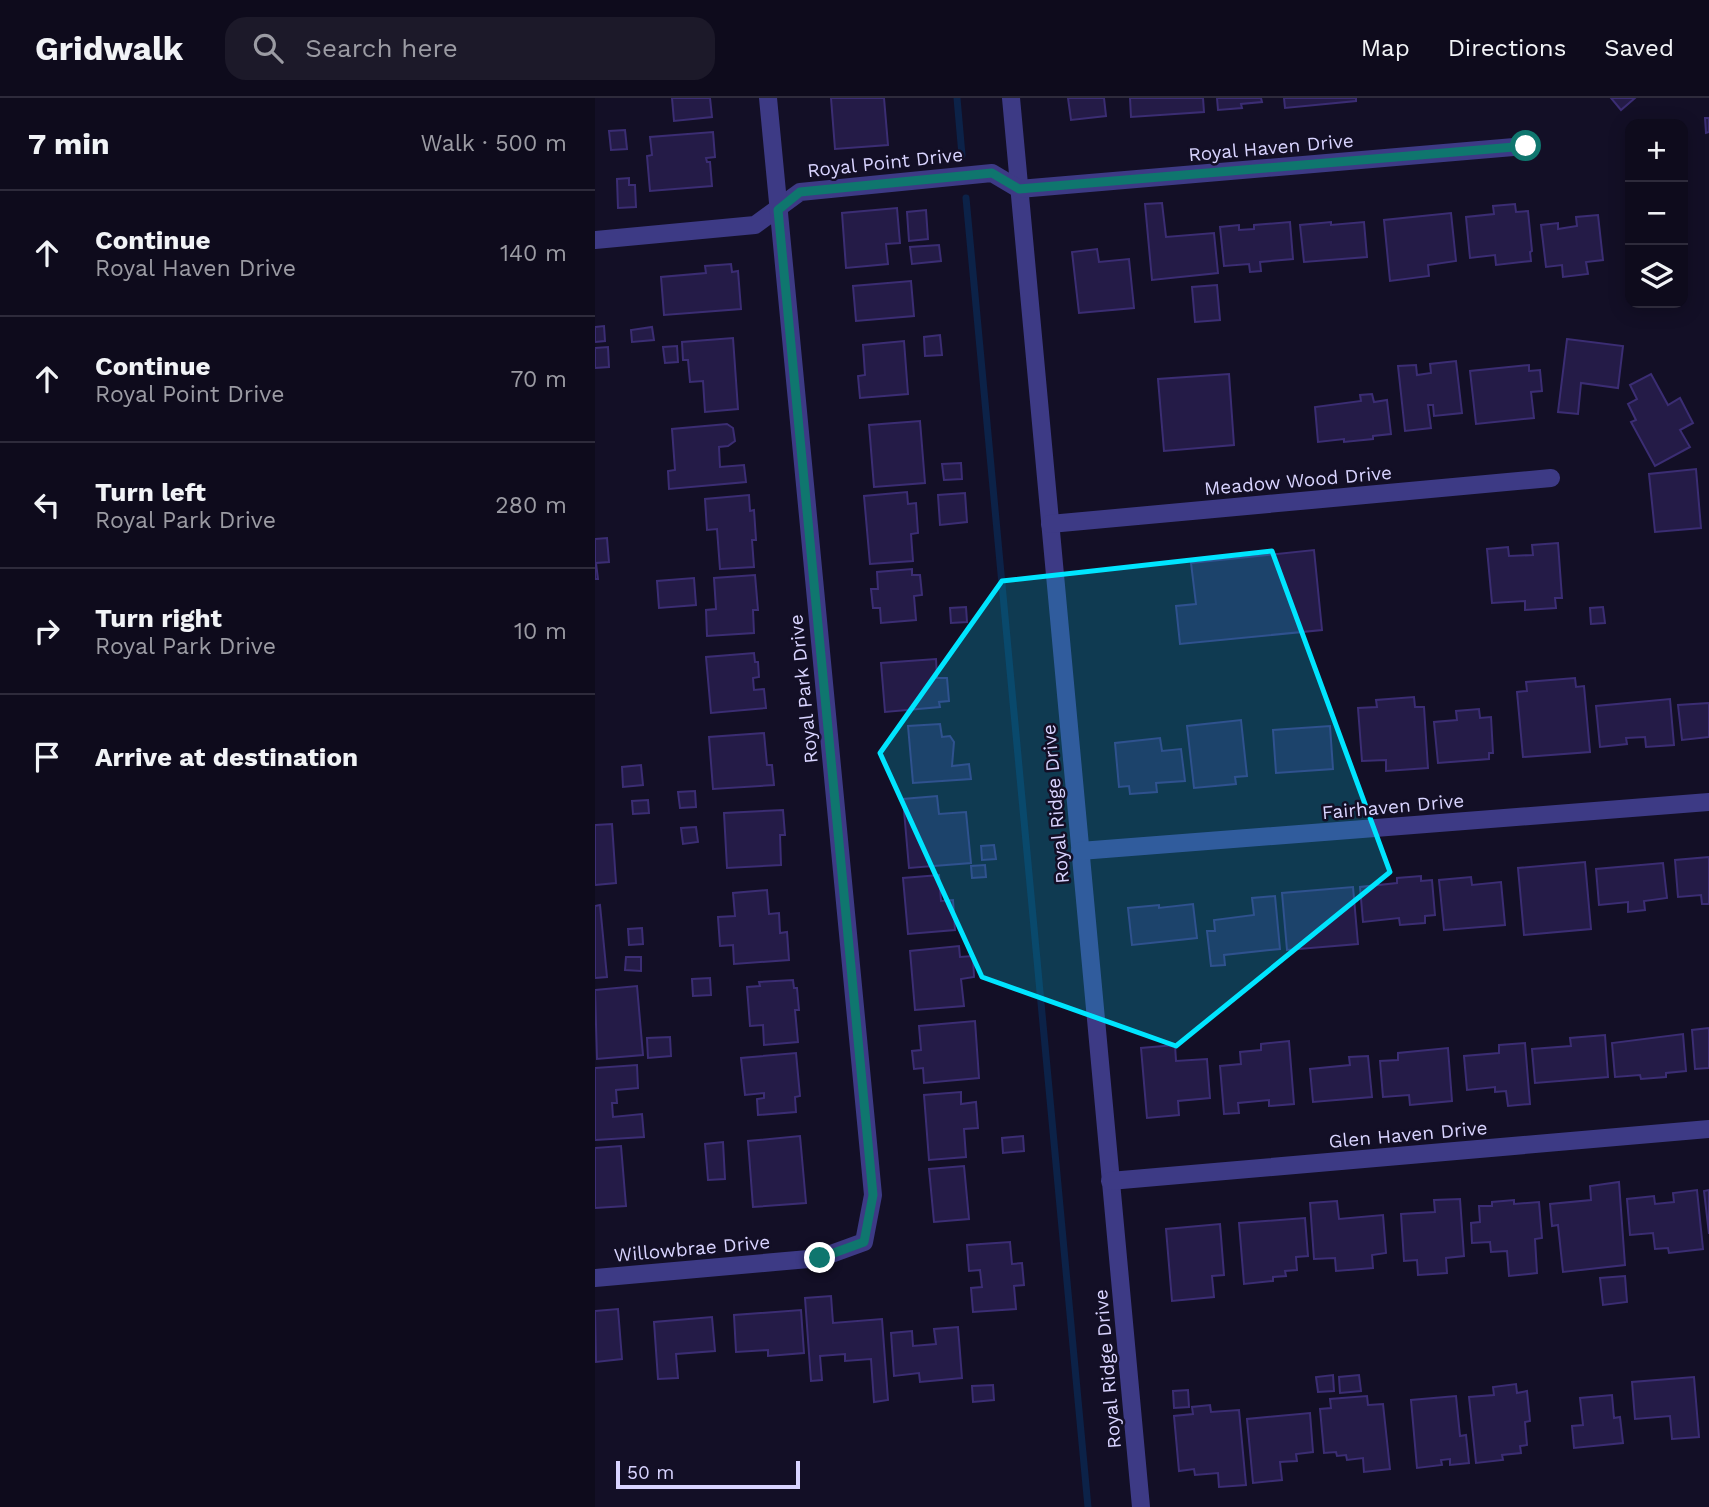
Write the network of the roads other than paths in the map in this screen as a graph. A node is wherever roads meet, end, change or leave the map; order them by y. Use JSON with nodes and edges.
{"nodes":[{"id":1,"x":768,"y":98,"type":"edge"},
{"id":2,"x":1011,"y":98,"type":"edge"},
{"id":3,"x":1526,"y":146,"type":"dead end"},
{"id":4,"x":1019,"y":189,"type":"junction"},
{"id":5,"x":778,"y":210,"type":"junction"},
{"id":6,"x":595,"y":240,"type":"edge"},
{"id":7,"x":1551,"y":478,"type":"dead end"},
{"id":8,"x":1050,"y":524,"type":"junction"},
{"id":9,"x":1709,"y":802,"type":"edge"},
{"id":10,"x":1080,"y":852,"type":"junction"},
{"id":11,"x":1709,"y":1129,"type":"edge"},
{"id":12,"x":1110,"y":1181,"type":"junction"},
{"id":13,"x":833,"y":1253,"type":"joint"},
{"id":14,"x":595,"y":1278,"type":"edge"},
{"id":15,"x":1141,"y":1507,"type":"edge"}],
"edges":[{"from":1,"to":5,"type":"street","name":"Royal Park Drive"},
{"from":2,"to":4,"type":"street","name":"Royal Ridge Drive"},
{"from":3,"to":4,"type":"street","name":"Royal Haven Drive"},
{"from":4,"to":5,"type":"street","name":"Royal Point Drive"},
{"from":4,"to":8,"type":"street","name":"Royal Ridge Drive"},
{"from":5,"to":6,"type":"street","name":"Royal Point Drive"},
{"from":5,"to":13,"type":"street","name":"Royal Park Drive"},
{"from":7,"to":8,"type":"street","name":"Meadow Wood Drive"},
{"from":8,"to":10,"type":"street","name":"Royal Ridge Drive"},
{"from":9,"to":10,"type":"street","name":"Fairhaven Drive"},
{"from":10,"to":12,"type":"street","name":"Royal Ridge Drive"},
{"from":11,"to":12,"type":"street","name":"Glen Haven Drive"},
{"from":12,"to":15,"type":"street","name":"Royal Ridge Drive"},
{"from":13,"to":14,"type":"street","name":"Willowbrae Drive"}]}
